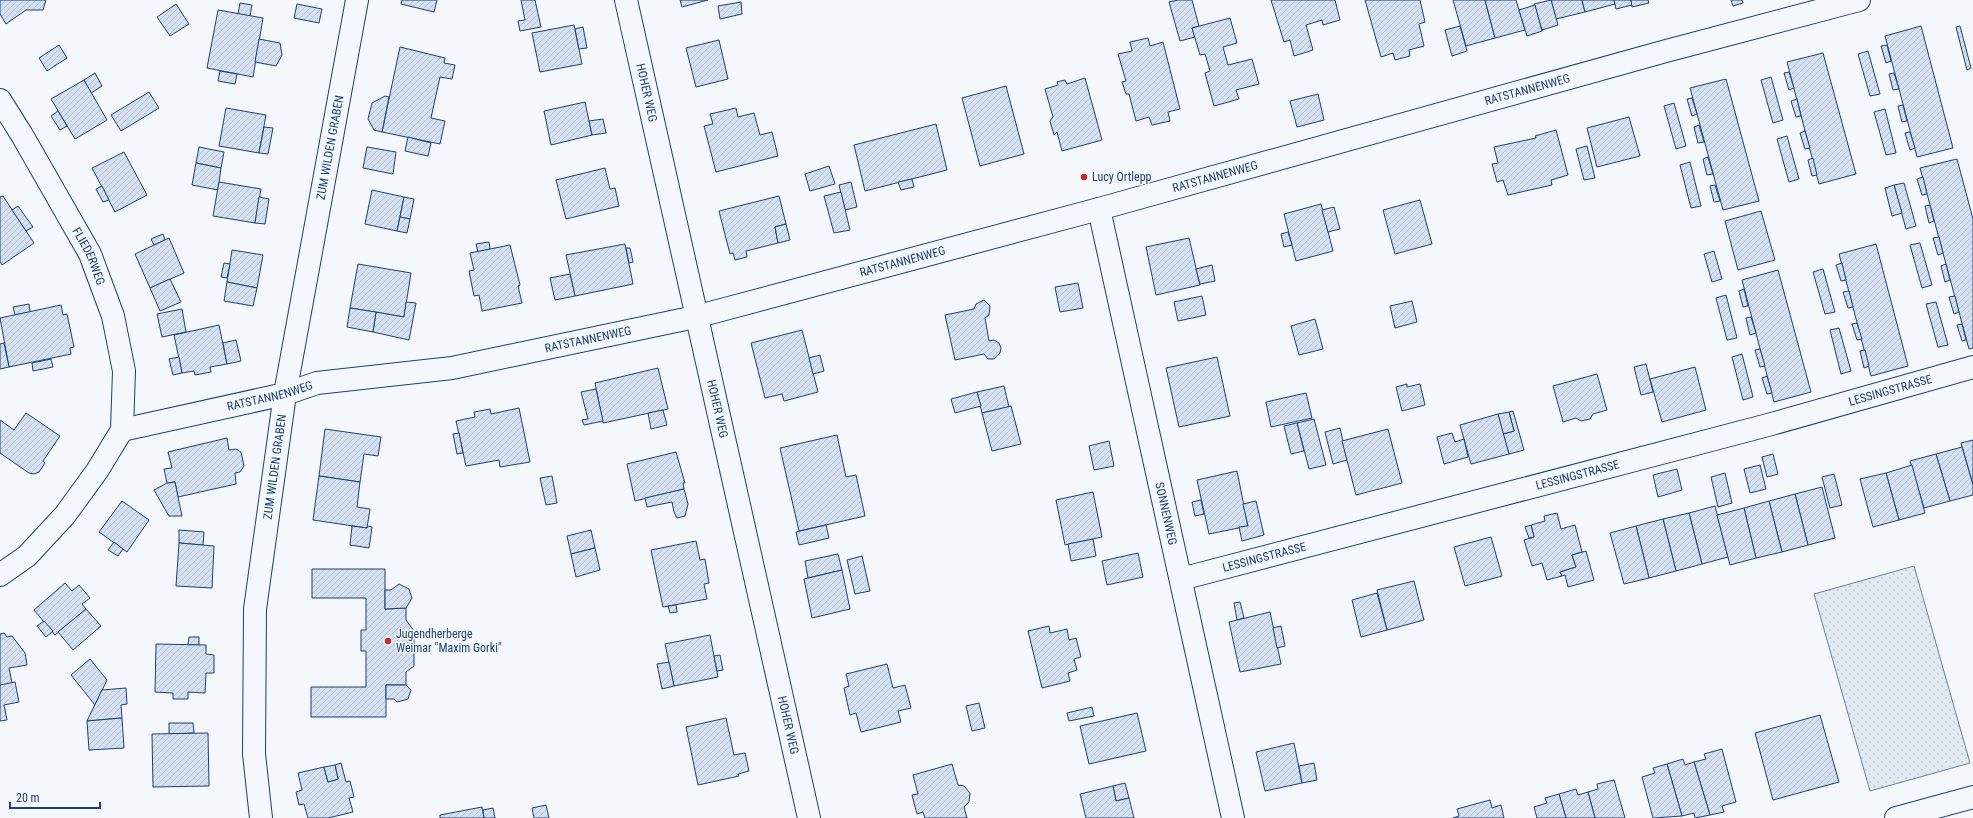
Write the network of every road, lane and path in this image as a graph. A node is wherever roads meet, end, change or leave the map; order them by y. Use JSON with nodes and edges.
{"nodes":[{"id":1,"x":357,"y":0,"type":"edge"},
{"id":2,"x":626,"y":0,"type":"edge"},
{"id":3,"x":1859,"y":0,"type":"edge"},
{"id":4,"x":0,"y":100,"type":"edge"},
{"id":5,"x":1099,"y":209,"type":"junction"},
{"id":6,"x":695,"y":317,"type":"junction"},
{"id":7,"x":1973,"y":367,"type":"edge"},
{"id":8,"x":285,"y":394,"type":"junction"},
{"id":9,"x":122,"y":430,"type":"junction"},
{"id":10,"x":0,"y":575,"type":"edge"},
{"id":11,"x":1181,"y":579,"type":"junction"},
{"id":12,"x":1973,"y":797,"type":"edge"},
{"id":13,"x":261,"y":818,"type":"edge"},
{"id":14,"x":808,"y":818,"type":"edge"},
{"id":15,"x":1233,"y":818,"type":"edge"},
{"id":16,"x":1896,"y":818,"type":"edge"}],
"edges":[{"from":1,"to":8,"type":"street","name":"ZUM WILDEN GRABEN"},
{"from":2,"to":6,"type":"street","name":"HOHER WEG"},
{"from":3,"to":5,"type":"street","name":"RATSTANNENWEG"},
{"from":4,"to":9,"type":"street","name":"FLIEDERWEG"},
{"from":5,"to":6,"type":"street","name":"RATSTANNENWEG"},
{"from":5,"to":11,"type":"street","name":"SONNENWEG"},
{"from":6,"to":8,"type":"street","name":"RATSTANNENWEG"},
{"from":6,"to":14,"type":"street","name":"HOHER WEG"},
{"from":7,"to":11,"type":"street","name":"LESSINGSTRASSE"},
{"from":8,"to":9,"type":"street","name":"RATSTANNENWEG"},
{"from":8,"to":13,"type":"street","name":"ZUM WILDEN GRABEN"},
{"from":9,"to":10,"type":"street"},
{"from":11,"to":15,"type":"street","name":"SONNENWEG"},
{"from":12,"to":16,"type":"street"}]}
